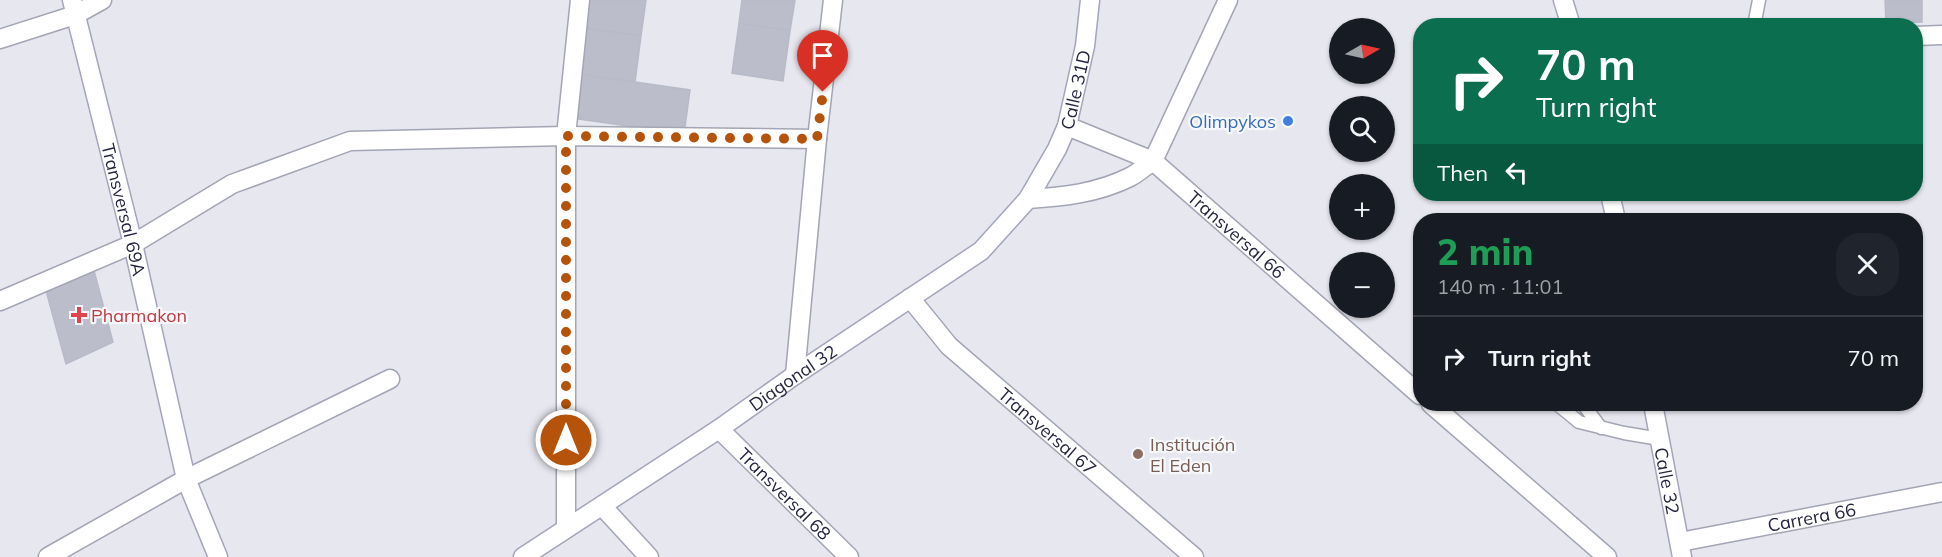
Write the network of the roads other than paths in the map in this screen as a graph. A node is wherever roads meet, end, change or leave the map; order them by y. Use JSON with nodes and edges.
{"nodes":[{"id":1,"x":102,"y":0,"type":"edge"},
{"id":2,"x":580,"y":0,"type":"edge"},
{"id":3,"x":833,"y":0,"type":"edge"},
{"id":4,"x":1090,"y":0,"type":"edge"},
{"id":5,"x":1228,"y":0,"type":"edge"},
{"id":6,"x":1563,"y":0,"type":"edge"},
{"id":7,"x":1759,"y":0,"type":"edge"},
{"id":8,"x":74,"y":8,"type":"edge"},
{"id":9,"x":1569,"y":18,"type":"edge"},
{"id":10,"x":1756,"y":18,"type":"edge"},
{"id":11,"x":1942,"y":35,"type":"edge"},
{"id":12,"x":1923,"y":36,"type":"edge"},
{"id":13,"x":0,"y":39,"type":"edge"},
{"id":14,"x":1067,"y":126,"type":"junction"},
{"id":15,"x":566,"y":136,"type":"junction"},
{"id":16,"x":817,"y":139,"type":"junction"},
{"id":17,"x":1153,"y":161,"type":"junction"},
{"id":18,"x":1043,"y":175,"type":"joint"},
{"id":19,"x":1028,"y":199,"type":"junction"},
{"id":20,"x":133,"y":244,"type":"junction"},
{"id":21,"x":910,"y":298,"type":"junction"},
{"id":22,"x":0,"y":301,"type":"edge"},
{"id":23,"x":795,"y":375,"type":"junction"},
{"id":24,"x":390,"y":379,"type":"dead end"},
{"id":25,"x":1413,"y":388,"type":"edge"},
{"id":26,"x":1439,"y":411,"type":"edge"},
{"id":27,"x":1566,"y":411,"type":"edge"},
{"id":28,"x":1588,"y":411,"type":"edge"},
{"id":29,"x":1654,"y":411,"type":"edge"},
{"id":30,"x":1601,"y":428,"type":"junction"},
{"id":31,"x":719,"y":429,"type":"junction"},
{"id":32,"x":1660,"y":439,"type":"junction"},
{"id":33,"x":186,"y":478,"type":"junction"},
{"id":34,"x":1942,"y":492,"type":"edge"},
{"id":35,"x":602,"y":506,"type":"junction"},
{"id":36,"x":566,"y":528,"type":"junction"},
{"id":37,"x":1681,"y":550,"type":"edge"},
{"id":38,"x":48,"y":557,"type":"edge"},
{"id":39,"x":218,"y":557,"type":"edge"},
{"id":40,"x":523,"y":557,"type":"edge"},
{"id":41,"x":649,"y":557,"type":"edge"},
{"id":42,"x":849,"y":557,"type":"edge"},
{"id":43,"x":1194,"y":557,"type":"edge"},
{"id":44,"x":1607,"y":557,"type":"edge"}],
"edges":[{"from":1,"to":8,"type":"street"},
{"from":2,"to":15,"type":"street"},
{"from":3,"to":16,"type":"street"},
{"from":4,"to":14,"type":"street","name":"Calle 31D"},
{"from":5,"to":17,"type":"street"},
{"from":6,"to":9,"type":"street"},
{"from":7,"to":10,"type":"lane"},
{"from":8,"to":13,"type":"street"},
{"from":8,"to":20,"type":"street","name":"Transversal 69A"},
{"from":11,"to":12,"type":"street"},
{"from":14,"to":17,"type":"street","name":"Transversal 66"},
{"from":14,"to":18,"type":"street","name":"Calle 31D"},
{"from":15,"to":16,"type":"street"},
{"from":15,"to":20,"type":"street"},
{"from":15,"to":36,"type":"street"},
{"from":16,"to":23,"type":"street"},
{"from":17,"to":19,"type":"street"},
{"from":17,"to":25,"type":"street","name":"Transversal 66"},
{"from":18,"to":19,"type":"street","name":"Diagonal 32"},
{"from":19,"to":21,"type":"street","name":"Diagonal 32"},
{"from":20,"to":22,"type":"street"},
{"from":20,"to":33,"type":"street","name":"Transversal 69A"},
{"from":21,"to":23,"type":"street","name":"Diagonal 32"},
{"from":21,"to":43,"type":"street","name":"Transversal 67"},
{"from":23,"to":31,"type":"street","name":"Diagonal 32"},
{"from":24,"to":33,"type":"street"},
{"from":26,"to":44,"type":"street"},
{"from":27,"to":30,"type":"lane"},
{"from":28,"to":30,"type":"lane"},
{"from":29,"to":32,"type":"street","name":"Calle 32"},
{"from":30,"to":32,"type":"lane"},
{"from":31,"to":35,"type":"street","name":"Diagonal 32"},
{"from":31,"to":42,"type":"street","name":"Transversal 68"},
{"from":32,"to":37,"type":"street","name":"Calle 32"},
{"from":33,"to":38,"type":"street"},
{"from":33,"to":39,"type":"street","name":"Transversal 69A"},
{"from":34,"to":37,"type":"street","name":"Carrera 66"},
{"from":35,"to":36,"type":"street","name":"Diagonal 32"},
{"from":35,"to":41,"type":"street"},
{"from":36,"to":40,"type":"street","name":"Diagonal 32"}]}
